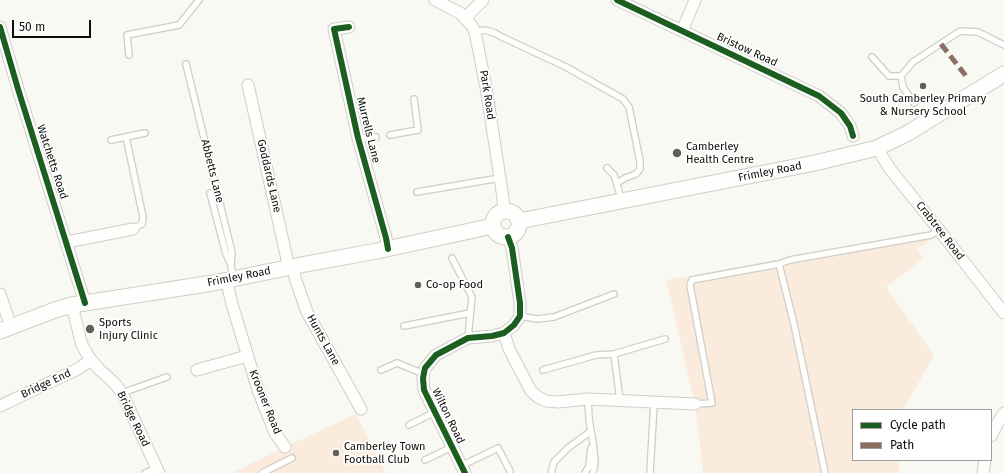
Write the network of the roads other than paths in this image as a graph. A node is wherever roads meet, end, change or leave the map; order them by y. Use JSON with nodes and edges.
{"nodes":[{"id":1,"x":199,"y":0,"type":"edge"},
{"id":2,"x":435,"y":0,"type":"edge"},
{"id":3,"x":483,"y":0,"type":"edge"},
{"id":4,"x":617,"y":0,"type":"edge"},
{"id":5,"x":695,"y":0,"type":"edge"},
{"id":6,"x":465,"y":18,"type":"junction"},
{"id":7,"x":0,"y":27,"type":"edge"},
{"id":8,"x":349,"y":27,"type":"dead end"},
{"id":9,"x":682,"y":31,"type":"junction"},
{"id":10,"x":475,"y":32,"type":"junction"},
{"id":11,"x":1004,"y":45,"type":"edge"},
{"id":12,"x":4,"y":55,"type":"edge"},
{"id":13,"x":130,"y":55,"type":"dead end"},
{"id":14,"x":872,"y":57,"type":"dead end"},
{"id":15,"x":186,"y":64,"type":"dead end"},
{"id":16,"x":1004,"y":74,"type":"edge"},
{"id":17,"x":901,"y":76,"type":"junction"},
{"id":18,"x":248,"y":85,"type":"dead end"},
{"id":19,"x":414,"y":99,"type":"dead end"},
{"id":20,"x":914,"y":103,"type":"dead end"},
{"id":21,"x":145,"y":133,"type":"dead end"},
{"id":22,"x":390,"y":134,"type":"dead end"},
{"id":23,"x":376,"y":136,"type":"dead end"},
{"id":24,"x":853,"y":136,"type":"dead end"},
{"id":25,"x":126,"y":137,"type":"junction"},
{"id":26,"x":358,"y":138,"type":"junction"},
{"id":27,"x":111,"y":140,"type":"dead end"},
{"id":28,"x":877,"y":148,"type":"junction"},
{"id":29,"x":607,"y":168,"type":"dead end"},
{"id":30,"x":500,"y":178,"type":"junction"},
{"id":31,"x":617,"y":183,"type":"junction"},
{"id":32,"x":417,"y":192,"type":"dead end"},
{"id":33,"x":210,"y":193,"type":"dead end"},
{"id":34,"x":622,"y":201,"type":"junction"},
{"id":35,"x":504,"y":212,"type":"junction"},
{"id":36,"x":519,"y":221,"type":"junction"},
{"id":37,"x":493,"y":226,"type":"junction"},
{"id":38,"x":133,"y":229,"type":"joint"},
{"id":39,"x":939,"y":230,"type":"junction"},
{"id":40,"x":508,"y":237,"type":"junction"},
{"id":41,"x":67,"y":242,"type":"junction"},
{"id":42,"x":388,"y":249,"type":"junction"},
{"id":43,"x":452,"y":258,"type":"dead end"},
{"id":44,"x":779,"y":264,"type":"junction"},
{"id":45,"x":291,"y":267,"type":"junction"},
{"id":46,"x":230,"y":274,"type":"junction"},
{"id":47,"x":0,"y":294,"type":"edge"},
{"id":48,"x":614,"y":294,"type":"dead end"},
{"id":49,"x":78,"y":304,"type":"junction"},
{"id":50,"x":3,"y":312,"type":"edge"},
{"id":51,"x":470,"y":313,"type":"junction"},
{"id":52,"x":1004,"y":313,"type":"edge"},
{"id":53,"x":520,"y":316,"type":"junction"},
{"id":54,"x":404,"y":326,"type":"dead end"},
{"id":55,"x":5,"y":329,"type":"edge"},
{"id":56,"x":504,"y":333,"type":"junction"},
{"id":57,"x":468,"y":338,"type":"junction"},
{"id":58,"x":665,"y":339,"type":"dead end"},
{"id":59,"x":614,"y":354,"type":"junction"},
{"id":60,"x":247,"y":356,"type":"junction"},
{"id":61,"x":91,"y":360,"type":"junction"},
{"id":62,"x":197,"y":370,"type":"dead end"},
{"id":63,"x":381,"y":370,"type":"dead end"},
{"id":64,"x":543,"y":370,"type":"dead end"},
{"id":65,"x":424,"y":374,"type":"junction"},
{"id":66,"x":167,"y":377,"type":"dead end"},
{"id":67,"x":122,"y":393,"type":"junction"},
{"id":68,"x":588,"y":399,"type":"junction"},
{"id":69,"x":620,"y":401,"type":"junction"},
{"id":70,"x":654,"y":403,"type":"junction"},
{"id":71,"x":695,"y":404,"type":"joint"},
{"id":72,"x":0,"y":406,"type":"edge"},
{"id":73,"x":361,"y":409,"type":"dead end"},
{"id":74,"x":434,"y":412,"type":"junction"},
{"id":75,"x":1004,"y":413,"type":"edge"},
{"id":76,"x":409,"y":425,"type":"dead end"},
{"id":77,"x":591,"y":431,"type":"junction"},
{"id":78,"x":992,"y":434,"type":"edge"},
{"id":79,"x":592,"y":439,"type":"junction"},
{"id":80,"x":452,"y":447,"type":"junction"},
{"id":81,"x":285,"y":448,"type":"joint"},
{"id":82,"x":292,"y":458,"type":"dead end"},
{"id":83,"x":425,"y":460,"type":"dead end"},
{"id":84,"x":286,"y":461,"type":"junction"},
{"id":85,"x":985,"y":461,"type":"edge"},
{"id":86,"x":158,"y":470,"type":"edge"},
{"id":87,"x":463,"y":470,"type":"edge"},
{"id":88,"x":510,"y":471,"type":"dead end"},
{"id":89,"x":145,"y":473,"type":"edge"},
{"id":90,"x":262,"y":473,"type":"edge"},
{"id":91,"x":551,"y":473,"type":"edge"},
{"id":92,"x":585,"y":473,"type":"edge"},
{"id":93,"x":593,"y":473,"type":"edge"},
{"id":94,"x":650,"y":473,"type":"edge"},
{"id":95,"x":825,"y":473,"type":"edge"},
{"id":96,"x":983,"y":473,"type":"edge"}],
"edges":[{"from":1,"to":13,"type":"lane"},
{"from":2,"to":6,"type":"street","name":"Park Road"},
{"from":3,"to":6,"type":"street"},
{"from":4,"to":9,"type":"street","name":"Bristow Road"},
{"from":5,"to":9,"type":"street"},
{"from":6,"to":10,"type":"street","name":"Park Road"},
{"from":7,"to":12,"type":"street","name":"Watchetts Road"},
{"from":8,"to":26,"type":"street","name":"Murrells Lane"},
{"from":9,"to":24,"type":"street","name":"Bristow Road"},
{"from":10,"to":30,"type":"street","name":"Park Road"},
{"from":10,"to":31,"type":"lane"},
{"from":11,"to":17,"type":"lane"},
{"from":12,"to":41,"type":"street","name":"Watchetts Road"},
{"from":14,"to":17,"type":"lane"},
{"from":15,"to":46,"type":"lane","name":"Abbetts Lane"},
{"from":16,"to":28,"type":"main road","name":"Frimley Road"},
{"from":17,"to":20,"type":"lane"},
{"from":18,"to":45,"type":"street","name":"Goddards Lane"},
{"from":19,"to":22,"type":"lane"},
{"from":21,"to":25,"type":"lane"},
{"from":23,"to":26,"type":"lane"},
{"from":25,"to":27,"type":"lane"},
{"from":25,"to":38,"type":"lane"},
{"from":26,"to":42,"type":"street","name":"Murrells Lane"},
{"from":28,"to":34,"type":"main road","name":"Frimley Road"},
{"from":28,"to":39,"type":"street","name":"Crabtree Road"},
{"from":29,"to":31,"type":"lane"},
{"from":30,"to":32,"type":"lane"},
{"from":30,"to":35,"type":"street","name":"Park Road"},
{"from":31,"to":34,"type":"lane"},
{"from":33,"to":46,"type":"lane"},
{"from":34,"to":36,"type":"main road","name":"Frimley Road"},
{"from":35,"to":36,"type":"main road"},
{"from":35,"to":37,"type":"main road"},
{"from":36,"to":40,"type":"main road"},
{"from":37,"to":40,"type":"main road"},
{"from":37,"to":42,"type":"main road","name":"Frimley Road"},
{"from":38,"to":41,"type":"street"},
{"from":39,"to":44,"type":"lane"},
{"from":39,"to":52,"type":"street","name":"Crabtree Road"},
{"from":40,"to":53,"type":"street"},
{"from":41,"to":49,"type":"street","name":"Watchetts Road"},
{"from":42,"to":45,"type":"main road","name":"Frimley Road"},
{"from":43,"to":51,"type":"lane"},
{"from":44,"to":71,"type":"lane"},
{"from":44,"to":95,"type":"lane"},
{"from":45,"to":46,"type":"main road","name":"Frimley Road"},
{"from":45,"to":73,"type":"street","name":"Hunts Lane"},
{"from":46,"to":49,"type":"main road","name":"Frimley Road"},
{"from":46,"to":60,"type":"street","name":"Krooner Road"},
{"from":47,"to":50,"type":"street"},
{"from":48,"to":53,"type":"lane"},
{"from":49,"to":55,"type":"main road","name":"Frimley Road"},
{"from":49,"to":61,"type":"street","name":"Bridge Road"},
{"from":50,"to":55,"type":"street"},
{"from":51,"to":54,"type":"lane"},
{"from":51,"to":57,"type":"lane"},
{"from":53,"to":56,"type":"street"},
{"from":56,"to":57,"type":"street"},
{"from":56,"to":68,"type":"street"},
{"from":57,"to":65,"type":"street"},
{"from":58,"to":59,"type":"lane"},
{"from":59,"to":64,"type":"lane"},
{"from":59,"to":69,"type":"lane"},
{"from":60,"to":62,"type":"street","name":"Krooner Road"},
{"from":60,"to":81,"type":"street","name":"Krooner Road"},
{"from":61,"to":67,"type":"street","name":"Bridge Road"},
{"from":61,"to":72,"type":"street","name":"Bridge End"},
{"from":63,"to":65,"type":"lane"},
{"from":65,"to":74,"type":"street","name":"Wilton Road"},
{"from":66,"to":67,"type":"lane"},
{"from":67,"to":86,"type":"street","name":"Bridge Road"},
{"from":68,"to":69,"type":"street"},
{"from":68,"to":77,"type":"lane"},
{"from":69,"to":70,"type":"street"},
{"from":70,"to":71,"type":"street"},
{"from":70,"to":94,"type":"lane"},
{"from":74,"to":76,"type":"lane"},
{"from":74,"to":80,"type":"street","name":"Wilton Road"},
{"from":75,"to":78,"type":"street"},
{"from":77,"to":79,"type":"lane"},
{"from":77,"to":91,"type":"lane"},
{"from":79,"to":92,"type":"lane"},
{"from":79,"to":93,"type":"lane"},
{"from":80,"to":83,"type":"lane"},
{"from":80,"to":87,"type":"street","name":"Wilton Road"},
{"from":81,"to":84,"type":"lane"},
{"from":82,"to":84,"type":"lane"},
{"from":84,"to":90,"type":"lane"},
{"from":85,"to":96,"type":"street"},
{"from":86,"to":89,"type":"lane"},
{"from":87,"to":88,"type":"lane"}]}
